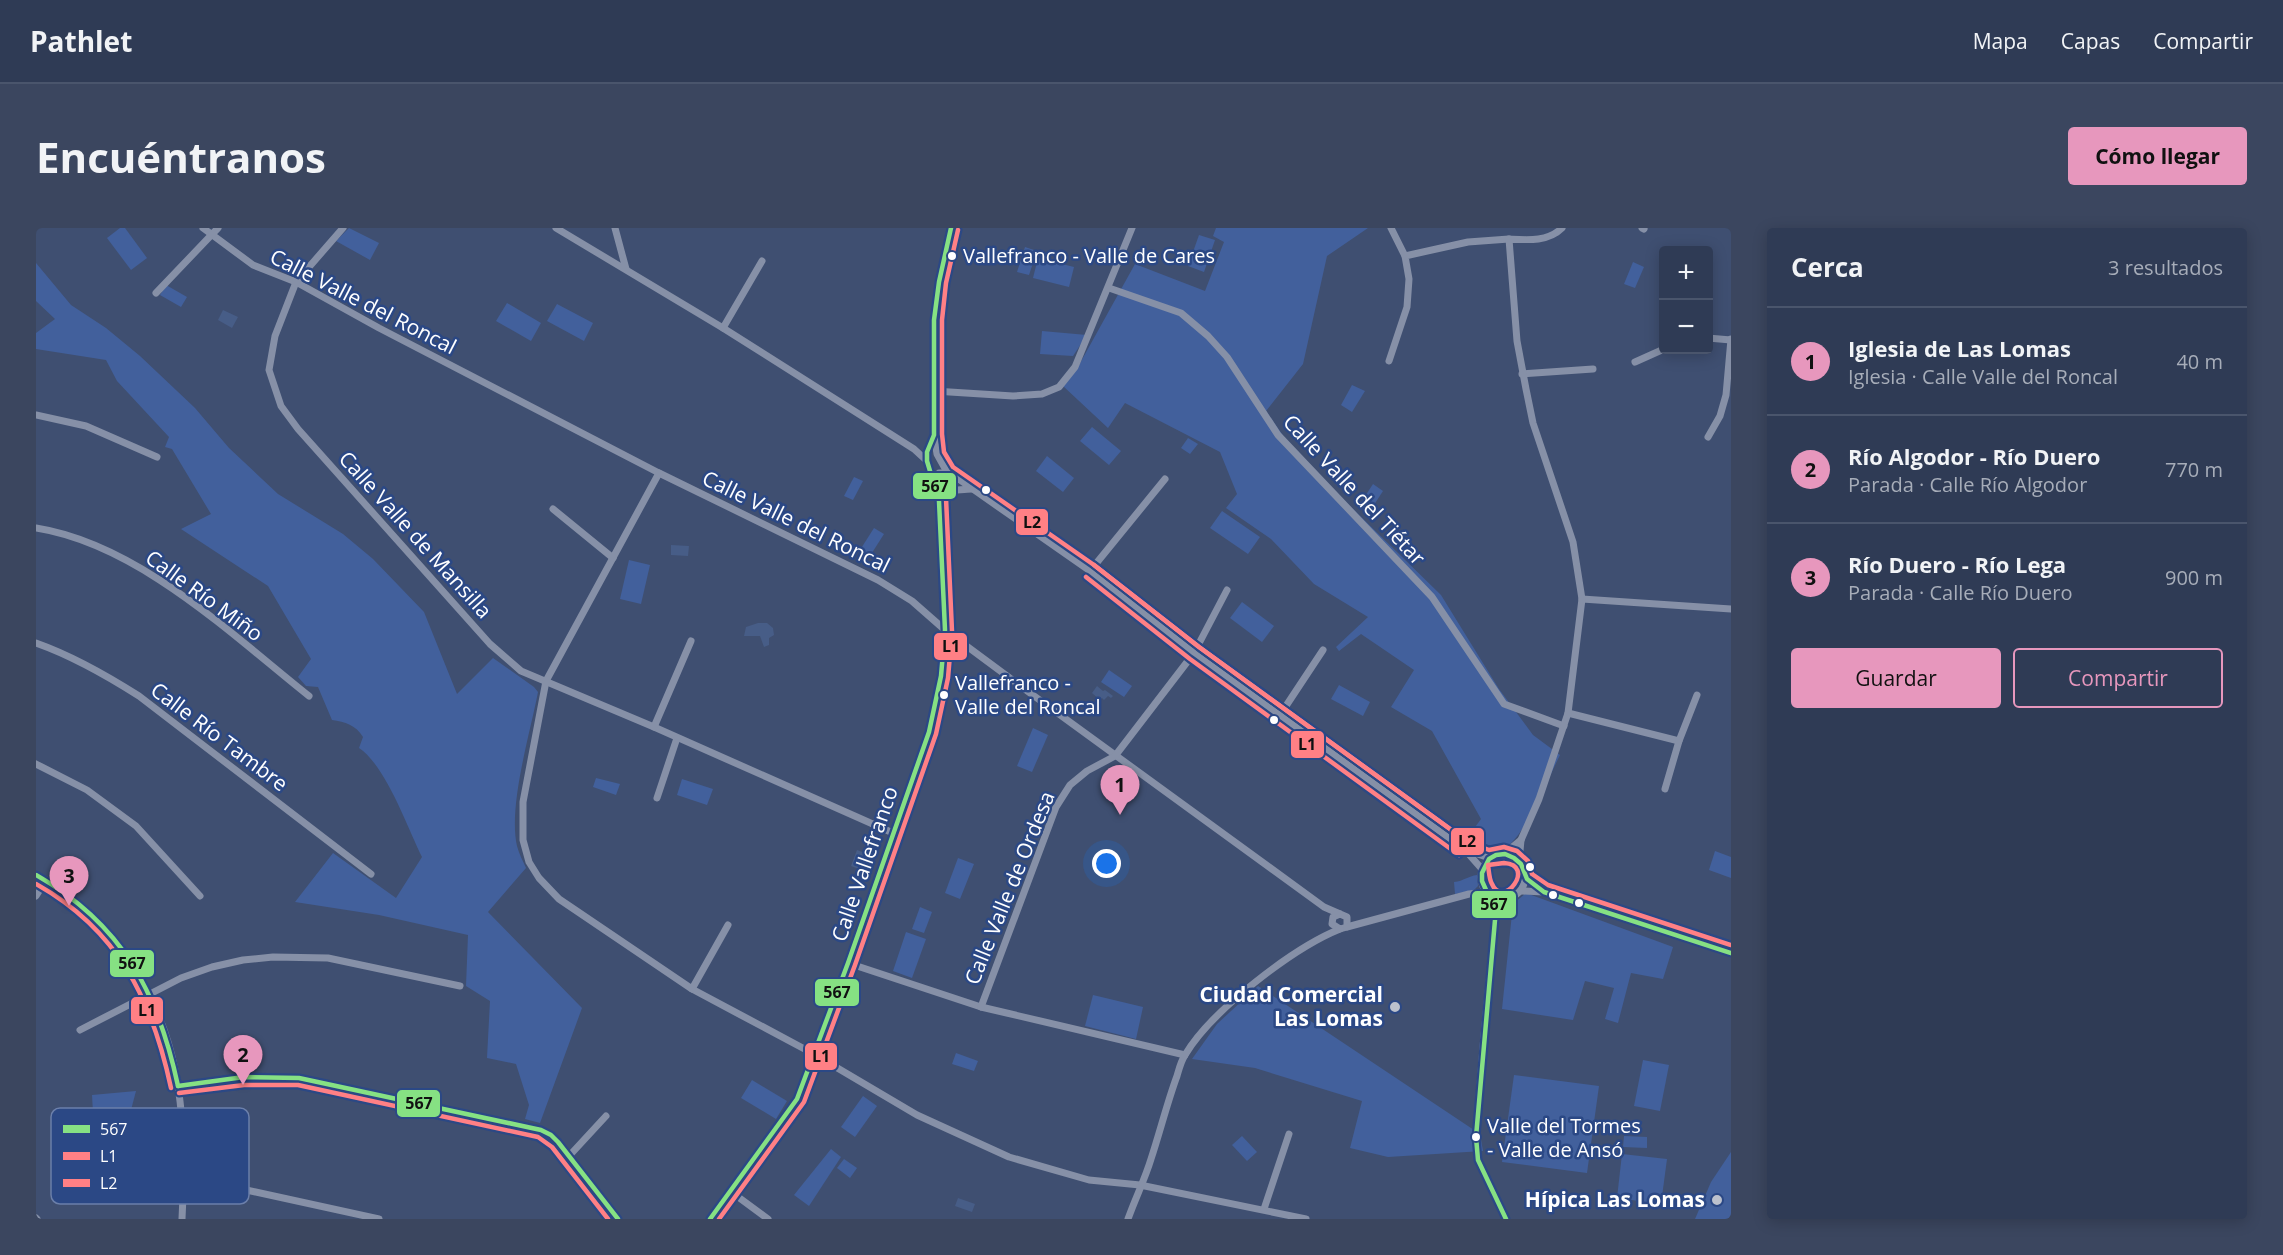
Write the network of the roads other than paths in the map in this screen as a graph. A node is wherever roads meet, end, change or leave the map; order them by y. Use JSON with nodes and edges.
{"nodes":[{"id":1,"x":203,"y":228,"type":"edge"},
{"id":2,"x":218,"y":228,"type":"edge"},
{"id":3,"x":343,"y":228,"type":"edge"},
{"id":4,"x":556,"y":228,"type":"edge"},
{"id":5,"x":615,"y":228,"type":"edge"},
{"id":6,"x":951,"y":228,"type":"edge"},
{"id":7,"x":1132,"y":228,"type":"edge"},
{"id":8,"x":1391,"y":228,"type":"edge"},
{"id":9,"x":1562,"y":228,"type":"edge"},
{"id":10,"x":211,"y":236,"type":"junction"},
{"id":11,"x":1509,"y":239,"type":"junction"},
{"id":12,"x":1404,"y":256,"type":"junction"},
{"id":13,"x":762,"y":261,"type":"dead end"},
{"id":14,"x":626,"y":269,"type":"junction"},
{"id":15,"x":296,"y":282,"type":"junction"},
{"id":16,"x":1109,"y":288,"type":"junction"},
{"id":17,"x":156,"y":293,"type":"dead end"},
{"id":18,"x":723,"y":328,"type":"junction"},
{"id":19,"x":1713,"y":338,"type":"edge"},
{"id":20,"x":1731,"y":340,"type":"edge"},
{"id":21,"x":1659,"y":352,"type":"edge"},
{"id":22,"x":1389,"y":361,"type":"dead end"},
{"id":23,"x":1635,"y":362,"type":"dead end"},
{"id":24,"x":1593,"y":369,"type":"dead end"},
{"id":25,"x":1522,"y":374,"type":"junction"},
{"id":26,"x":934,"y":391,"type":"junction"},
{"id":27,"x":36,"y":415,"type":"edge"},
{"id":28,"x":934,"y":435,"type":"junction"},
{"id":29,"x":1708,"y":437,"type":"dead end"},
{"id":30,"x":914,"y":449,"type":"junction"},
{"id":31,"x":927,"y":452,"type":"junction"},
{"id":32,"x":937,"y":454,"type":"junction"},
{"id":33,"x":157,"y":457,"type":"dead end"},
{"id":34,"x":927,"y":461,"type":"junction"},
{"id":35,"x":659,"y":473,"type":"junction"},
{"id":36,"x":949,"y":473,"type":"junction"},
{"id":37,"x":934,"y":479,"type":"junction"},
{"id":38,"x":1165,"y":479,"type":"dead end"},
{"id":39,"x":936,"y":488,"type":"junction"},
{"id":40,"x":952,"y":488,"type":"junction"},
{"id":41,"x":972,"y":489,"type":"junction"},
{"id":42,"x":553,"y":509,"type":"dead end"},
{"id":43,"x":36,"y":528,"type":"edge"},
{"id":44,"x":614,"y":558,"type":"junction"},
{"id":45,"x":1090,"y":571,"type":"junction"},
{"id":46,"x":1227,"y":590,"type":"dead end"},
{"id":47,"x":1582,"y":599,"type":"junction"},
{"id":48,"x":1731,"y":609,"type":"edge"},
{"id":49,"x":945,"y":630,"type":"junction"},
{"id":50,"x":691,"y":641,"type":"dead end"},
{"id":51,"x":36,"y":644,"type":"edge"},
{"id":52,"x":1323,"y":650,"type":"dead end"},
{"id":53,"x":1194,"y":653,"type":"junction"},
{"id":54,"x":546,"y":681,"type":"junction"},
{"id":55,"x":1697,"y":695,"type":"dead end"},
{"id":56,"x":309,"y":696,"type":"dead end"},
{"id":57,"x":1568,"y":713,"type":"junction"},
{"id":58,"x":1280,"y":716,"type":"junction"},
{"id":59,"x":1564,"y":726,"type":"junction"},
{"id":60,"x":654,"y":727,"type":"junction"},
{"id":61,"x":677,"y":738,"type":"junction"},
{"id":62,"x":1679,"y":741,"type":"junction"},
{"id":63,"x":1115,"y":756,"type":"junction"},
{"id":64,"x":36,"y":764,"type":"edge"},
{"id":65,"x":1665,"y":789,"type":"dead end"},
{"id":66,"x":657,"y":798,"type":"dead end"},
{"id":67,"x":893,"y":833,"type":"junction"},
{"id":68,"x":1521,"y":840,"type":"junction"},
{"id":69,"x":1464,"y":849,"type":"junction"},
{"id":70,"x":1504,"y":854,"type":"junction"},
{"id":71,"x":1489,"y":858,"type":"junction"},
{"id":72,"x":1519,"y":862,"type":"junction"},
{"id":73,"x":1481,"y":868,"type":"junction"},
{"id":74,"x":371,"y":874,"type":"dead end"},
{"id":75,"x":36,"y":875,"type":"edge"},
{"id":76,"x":1526,"y":878,"type":"junction"},
{"id":77,"x":46,"y":880,"type":"junction"},
{"id":78,"x":1481,"y":880,"type":"junction"},
{"id":79,"x":1522,"y":891,"type":"junction"},
{"id":80,"x":1544,"y":892,"type":"junction"},
{"id":81,"x":1468,"y":895,"type":"junction"},
{"id":82,"x":1489,"y":895,"type":"junction"},
{"id":83,"x":36,"y":896,"type":"edge"},
{"id":84,"x":200,"y":896,"type":"dead end"},
{"id":85,"x":1503,"y":900,"type":"junction"},
{"id":86,"x":1324,"y":907,"type":"junction"},
{"id":87,"x":1343,"y":916,"type":"junction"},
{"id":88,"x":1366,"y":921,"type":"junction"},
{"id":89,"x":1495,"y":921,"type":"junction"},
{"id":90,"x":1332,"y":922,"type":"junction"},
{"id":91,"x":728,"y":925,"type":"dead end"},
{"id":92,"x":1343,"y":928,"type":"junction"},
{"id":93,"x":1323,"y":936,"type":"junction"},
{"id":94,"x":1730,"y":951,"type":"edge"},
{"id":95,"x":848,"y":963,"type":"junction"},
{"id":96,"x":460,"y":986,"type":"dead end"},
{"id":97,"x":692,"y":989,"type":"junction"},
{"id":98,"x":150,"y":994,"type":"junction"},
{"id":99,"x":981,"y":1007,"type":"junction"},
{"id":100,"x":80,"y":1030,"type":"dead end"},
{"id":101,"x":812,"y":1053,"type":"junction"},
{"id":102,"x":1185,"y":1055,"type":"junction"},
{"id":103,"x":178,"y":1086,"type":"junction"},
{"id":104,"x":180,"y":1108,"type":"edge"},
{"id":105,"x":606,"y":1116,"type":"dead end"},
{"id":106,"x":1289,"y":1134,"type":"dead end"},
{"id":107,"x":570,"y":1155,"type":"junction"},
{"id":108,"x":1140,"y":1185,"type":"junction"},
{"id":109,"x":249,"y":1190,"type":"edge"},
{"id":110,"x":730,"y":1191,"type":"junction"},
{"id":111,"x":183,"y":1204,"type":"edge"},
{"id":112,"x":1264,"y":1209,"type":"junction"},
{"id":113,"x":182,"y":1219,"type":"edge"},
{"id":114,"x":379,"y":1219,"type":"edge"},
{"id":115,"x":618,"y":1219,"type":"edge"},
{"id":116,"x":710,"y":1219,"type":"edge"},
{"id":117,"x":768,"y":1219,"type":"edge"},
{"id":118,"x":1128,"y":1219,"type":"edge"},
{"id":119,"x":1306,"y":1219,"type":"edge"},
{"id":120,"x":1506,"y":1219,"type":"edge"}],
"edges":[{"from":1,"to":10,"type":"street","name":"Calle Valle del Roncal"},
{"from":2,"to":10,"type":"street"},
{"from":3,"to":15,"type":"street","name":"Calle Valle de Mansilla"},
{"from":4,"to":14,"type":"street"},
{"from":5,"to":14,"type":"street"},
{"from":6,"to":26,"type":"street"},
{"from":7,"to":16,"type":"street"},
{"from":8,"to":12,"type":"street"},
{"from":9,"to":11,"type":"street"},
{"from":10,"to":15,"type":"street","name":"Calle Valle del Roncal"},
{"from":10,"to":17,"type":"street"},
{"from":11,"to":12,"type":"street"},
{"from":11,"to":25,"type":"street"},
{"from":12,"to":22,"type":"street"},
{"from":13,"to":18,"type":"street"},
{"from":14,"to":18,"type":"street"},
{"from":15,"to":35,"type":"street","name":"Calle Valle del Roncal"},
{"from":15,"to":54,"type":"street","name":"Calle Valle de Mansilla"},
{"from":16,"to":26,"type":"street"},
{"from":16,"to":59,"type":"street","name":"Calle Valle del Tiétar"},
{"from":18,"to":30,"type":"street"},
{"from":19,"to":20,"type":"street"},
{"from":20,"to":29,"type":"street"},
{"from":21,"to":23,"type":"street"},
{"from":24,"to":25,"type":"street"},
{"from":25,"to":47,"type":"street"},
{"from":26,"to":28,"type":"street"},
{"from":27,"to":33,"type":"street"},
{"from":28,"to":31,"type":"street"},
{"from":28,"to":32,"type":"street"},
{"from":30,"to":31,"type":"street"},
{"from":30,"to":34,"type":"street"},
{"from":31,"to":32,"type":"street"},
{"from":31,"to":34,"type":"street"},
{"from":32,"to":36,"type":"street"},
{"from":34,"to":37,"type":"street"},
{"from":35,"to":44,"type":"street"},
{"from":35,"to":49,"type":"street","name":"Calle Valle del Roncal"},
{"from":36,"to":37,"type":"street"},
{"from":36,"to":40,"type":"street"},
{"from":36,"to":41,"type":"street"},
{"from":37,"to":39,"type":"street"},
{"from":38,"to":45,"type":"street"},
{"from":39,"to":40,"type":"street"},
{"from":39,"to":49,"type":"street","name":"Calle Vallefranco"},
{"from":40,"to":41,"type":"street"},
{"from":41,"to":45,"type":"street"},
{"from":42,"to":44,"type":"street"},
{"from":43,"to":56,"type":"street","name":"Calle Río Miño"},
{"from":44,"to":54,"type":"street"},
{"from":45,"to":53,"type":"street"},
{"from":46,"to":53,"type":"street","name":"Calle Valle de Ordesa"},
{"from":47,"to":48,"type":"street"},
{"from":47,"to":57,"type":"street"},
{"from":49,"to":63,"type":"street","name":"Calle Valle del Roncal"},
{"from":49,"to":67,"type":"street","name":"Calle Vallefranco"},
{"from":50,"to":60,"type":"street"},
{"from":51,"to":74,"type":"street","name":"Calle Río Tambre"},
{"from":52,"to":58,"type":"street"},
{"from":53,"to":58,"type":"street"},
{"from":53,"to":63,"type":"street","name":"Calle Valle de Ordesa"},
{"from":54,"to":60,"type":"street","name":"Calle Valle de Mansilla"},
{"from":54,"to":97,"type":"street"},
{"from":55,"to":62,"type":"street"},
{"from":57,"to":59,"type":"street"},
{"from":57,"to":62,"type":"street"},
{"from":58,"to":69,"type":"street"},
{"from":59,"to":68,"type":"street"},
{"from":60,"to":61,"type":"street","name":"Calle Valle de Mansilla"},
{"from":61,"to":66,"type":"street"},
{"from":61,"to":67,"type":"street","name":"Calle Valle de Mansilla"},
{"from":62,"to":65,"type":"street"},
{"from":63,"to":86,"type":"street","name":"Calle Valle del Roncal"},
{"from":63,"to":99,"type":"street","name":"Calle Valle de Ordesa"},
{"from":64,"to":84,"type":"street"},
{"from":67,"to":95,"type":"street","name":"Calle Vallefranco"},
{"from":68,"to":70,"type":"street"},
{"from":68,"to":72,"type":"street"},
{"from":69,"to":71,"type":"street"},
{"from":69,"to":73,"type":"street"},
{"from":70,"to":71,"type":"street"},
{"from":70,"to":72,"type":"street"},
{"from":71,"to":73,"type":"street"},
{"from":72,"to":76,"type":"street"},
{"from":73,"to":78,"type":"street"},
{"from":75,"to":77,"type":"street"},
{"from":76,"to":79,"type":"street"},
{"from":76,"to":80,"type":"street"},
{"from":77,"to":83,"type":"street"},
{"from":77,"to":98,"type":"street"},
{"from":78,"to":81,"type":"street"},
{"from":78,"to":82,"type":"street"},
{"from":79,"to":80,"type":"street"},
{"from":79,"to":85,"type":"street"},
{"from":80,"to":94,"type":"street"},
{"from":81,"to":82,"type":"street"},
{"from":81,"to":88,"type":"street"},
{"from":82,"to":85,"type":"street"},
{"from":82,"to":89,"type":"street"},
{"from":85,"to":89,"type":"street"},
{"from":86,"to":87,"type":"street","name":"Calle Valle del Roncal"},
{"from":86,"to":90,"type":"street","name":"Calle Valle del Roncal"},
{"from":87,"to":88,"type":"street","name":"Calle Valle del Roncal"},
{"from":87,"to":90,"type":"street"},
{"from":87,"to":92,"type":"street"},
{"from":88,"to":92,"type":"street"},
{"from":89,"to":120,"type":"street"},
{"from":90,"to":92,"type":"street"},
{"from":90,"to":93,"type":"street"},
{"from":91,"to":97,"type":"street"},
{"from":92,"to":93,"type":"street"},
{"from":93,"to":102,"type":"street"},
{"from":95,"to":99,"type":"street"},
{"from":95,"to":101,"type":"street","name":"Calle Vallefranco"},
{"from":96,"to":98,"type":"street"},
{"from":97,"to":101,"type":"street"},
{"from":98,"to":100,"type":"street"},
{"from":98,"to":103,"type":"street"},
{"from":99,"to":102,"type":"street"},
{"from":101,"to":108,"type":"street"},
{"from":101,"to":110,"type":"street","name":"Calle Vallefranco"},
{"from":102,"to":108,"type":"street"},
{"from":103,"to":104,"type":"street"},
{"from":103,"to":107,"type":"street"},
{"from":105,"to":107,"type":"street"},
{"from":106,"to":112,"type":"street"},
{"from":107,"to":115,"type":"street"},
{"from":108,"to":112,"type":"street"},
{"from":108,"to":118,"type":"street"},
{"from":109,"to":114,"type":"street"},
{"from":110,"to":116,"type":"street","name":"Calle Vallefranco"},
{"from":110,"to":117,"type":"street"},
{"from":111,"to":113,"type":"street"},
{"from":112,"to":119,"type":"street"}]}
